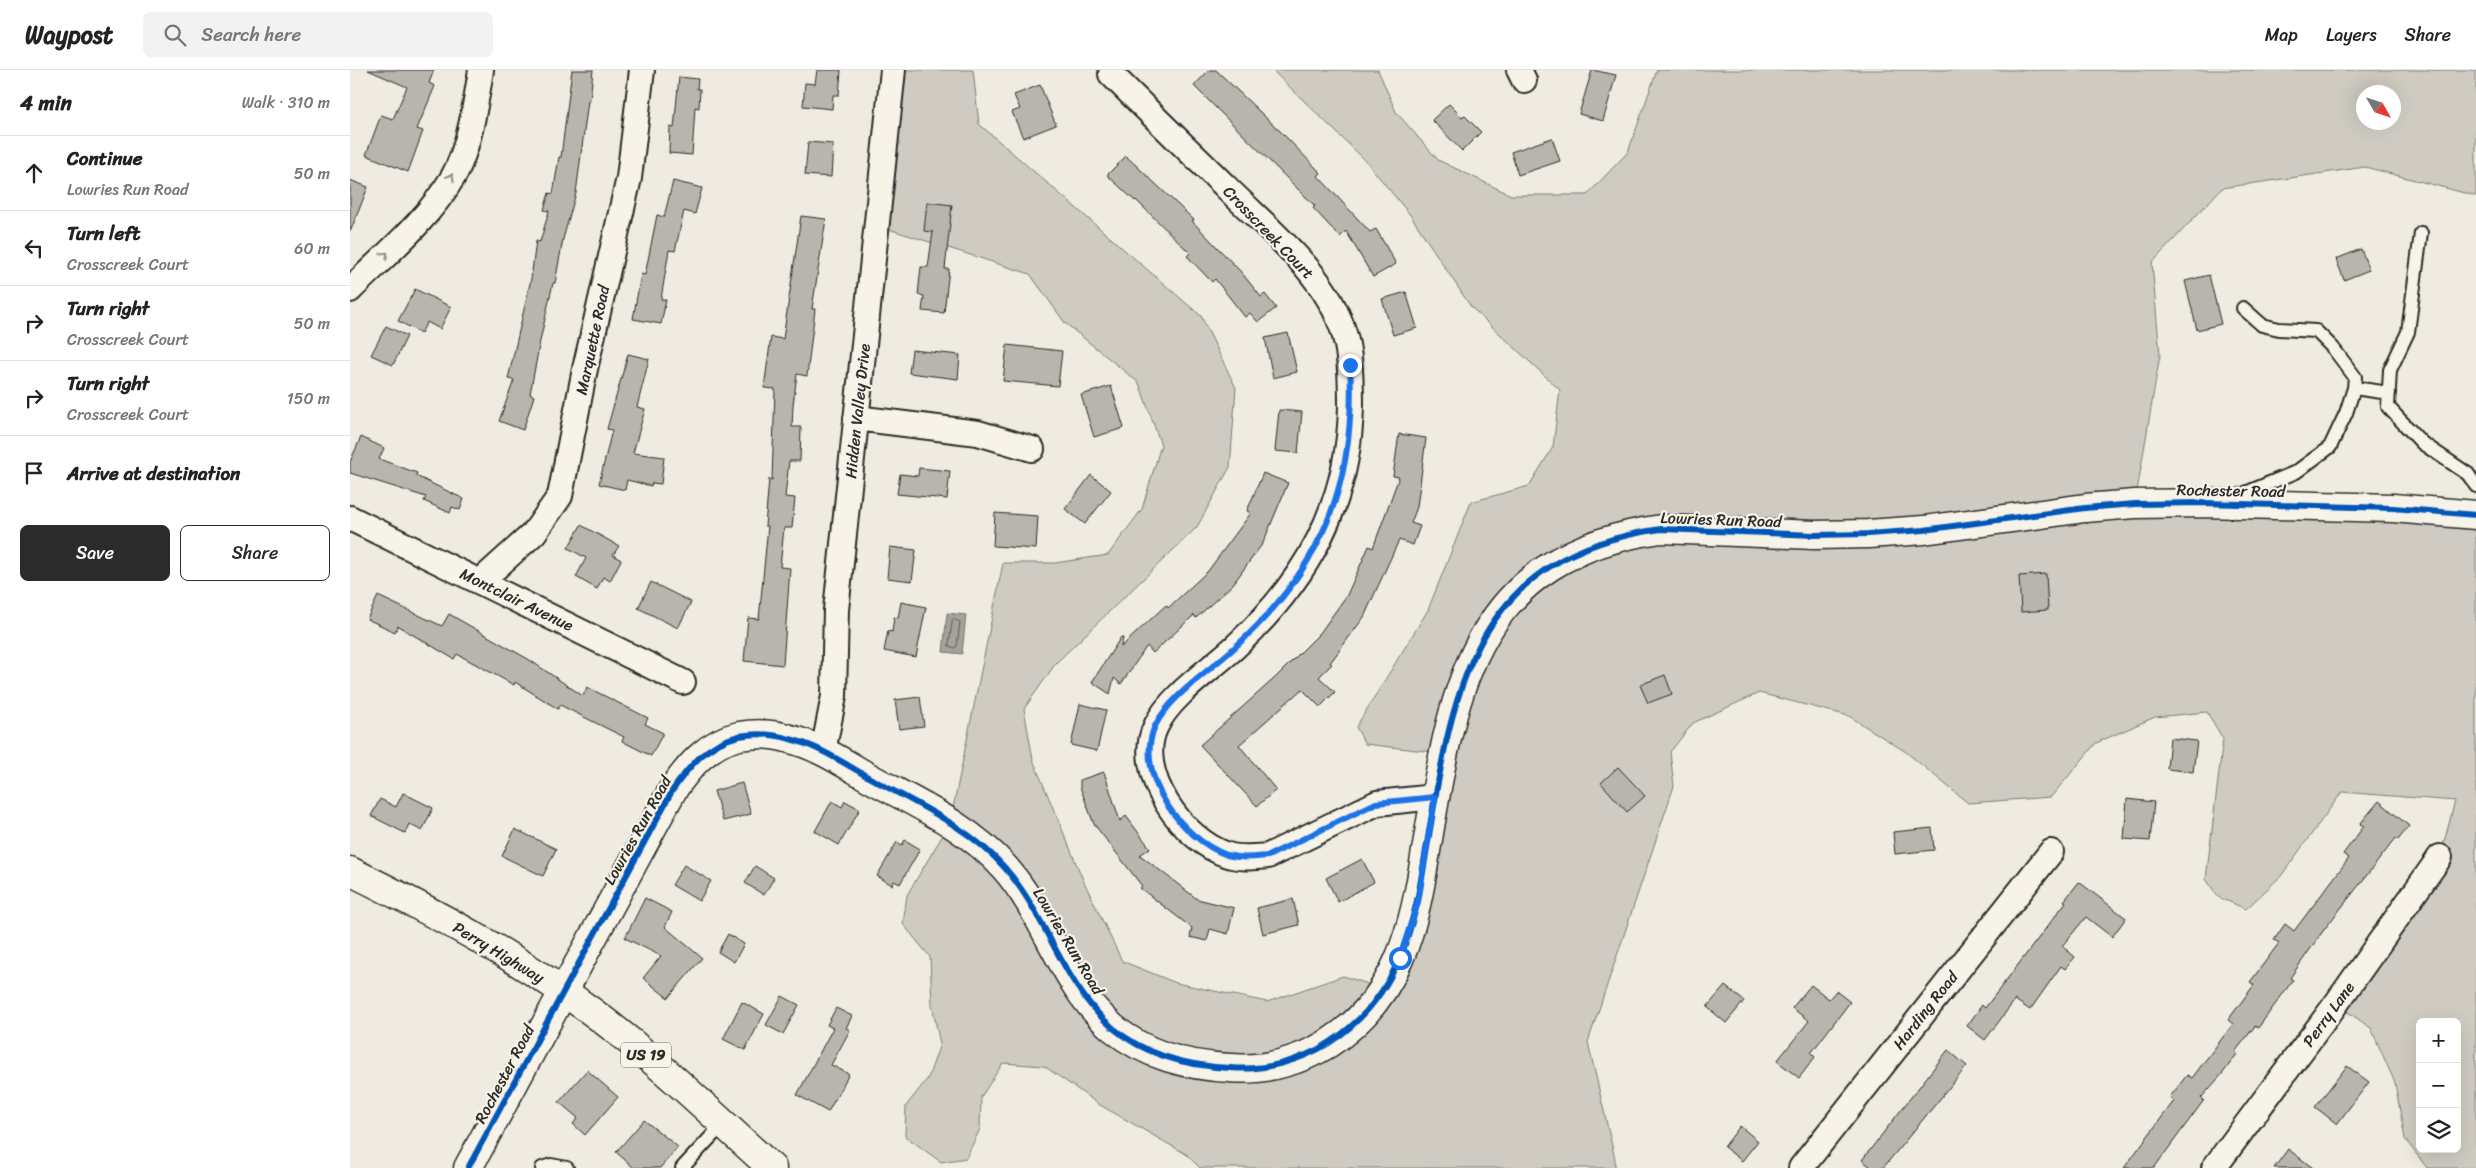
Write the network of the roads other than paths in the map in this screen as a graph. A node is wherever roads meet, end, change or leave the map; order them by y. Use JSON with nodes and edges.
{"nodes":[{"id":1,"x":481,"y":70,"type":"edge"},
{"id":2,"x":642,"y":70,"type":"edge"},
{"id":3,"x":893,"y":70,"type":"edge"},
{"id":4,"x":1111,"y":74,"type":"dead end"},
{"id":5,"x":2421,"y":233,"type":"dead end"},
{"id":6,"x":350,"y":290,"type":"edge"},
{"id":7,"x":2243,"y":308,"type":"dead end"},
{"id":8,"x":2354,"y":388,"type":"junction"},
{"id":9,"x":2389,"y":393,"type":"junction"},
{"id":10,"x":856,"y":418,"type":"junction"},
{"id":11,"x":1032,"y":449,"type":"dead end"},
{"id":12,"x":2476,"y":486,"type":"edge"},
{"id":13,"x":2220,"y":503,"type":"junction"},
{"id":14,"x":2476,"y":515,"type":"edge"},
{"id":15,"x":350,"y":518,"type":"edge"},
{"id":16,"x":1987,"y":523,"type":"joint"},
{"id":17,"x":481,"y":581,"type":"junction"},
{"id":18,"x":683,"y":682,"type":"dead end"},
{"id":19,"x":823,"y":752,"type":"junction"},
{"id":20,"x":1435,"y":797,"type":"junction"},
{"id":21,"x":2050,"y":852,"type":"dead end"},
{"id":22,"x":2440,"y":858,"type":"dead end"},
{"id":23,"x":350,"y":871,"type":"edge"},
{"id":24,"x":564,"y":992,"type":"junction"},
{"id":25,"x":723,"y":1124,"type":"junction"},
{"id":26,"x":468,"y":1168,"type":"edge"},
{"id":27,"x":542,"y":1168,"type":"edge"},
{"id":28,"x":567,"y":1168,"type":"edge"},
{"id":29,"x":682,"y":1168,"type":"edge"},
{"id":30,"x":772,"y":1168,"type":"edge"},
{"id":31,"x":1801,"y":1168,"type":"edge"},
{"id":32,"x":2214,"y":1168,"type":"edge"}],
"edges":[{"from":6,"to":1,"type":"street","one_way":true},
{"from":2,"to":17,"type":"street","name":"Marquette Road"},
{"from":3,"to":10,"type":"street","name":"Hidden Valley Drive"},
{"from":4,"to":20,"type":"street","name":"Crosscreek Court"},
{"from":5,"to":9,"type":"lane"},
{"from":7,"to":8,"type":"lane"},
{"from":8,"to":9,"type":"lane"},
{"from":8,"to":13,"type":"lane"},
{"from":9,"to":12,"type":"lane"},
{"from":10,"to":11,"type":"street"},
{"from":10,"to":19,"type":"street","name":"Hidden Valley Drive"},
{"from":13,"to":14,"type":"street","name":"Rochester Road"},
{"from":13,"to":16,"type":"street","name":"Rochester Road"},
{"from":15,"to":17,"type":"street","name":"Montclair Avenue"},
{"from":16,"to":20,"type":"street","name":"Lowries Run Road"},
{"from":17,"to":18,"type":"street","name":"Montclair Avenue"},
{"from":19,"to":20,"type":"street","name":"Lowries Run Road"},
{"from":19,"to":24,"type":"street","name":"Lowries Run Road"},
{"from":21,"to":31,"type":"street","name":"Harding Road"},
{"from":22,"to":32,"type":"street","name":"Perry Lane"},
{"from":23,"to":24,"type":"street","name":"Perry Highway","number":"US 19"},
{"from":24,"to":25,"type":"street","name":"Perry Highway","number":"US 19"},
{"from":24,"to":26,"type":"street","name":"Rochester Road"},
{"from":25,"to":29,"type":"lane"},
{"from":25,"to":30,"type":"street","name":"Perry Highway","number":"US 19"},
{"from":27,"to":28,"type":"lane"}]}
